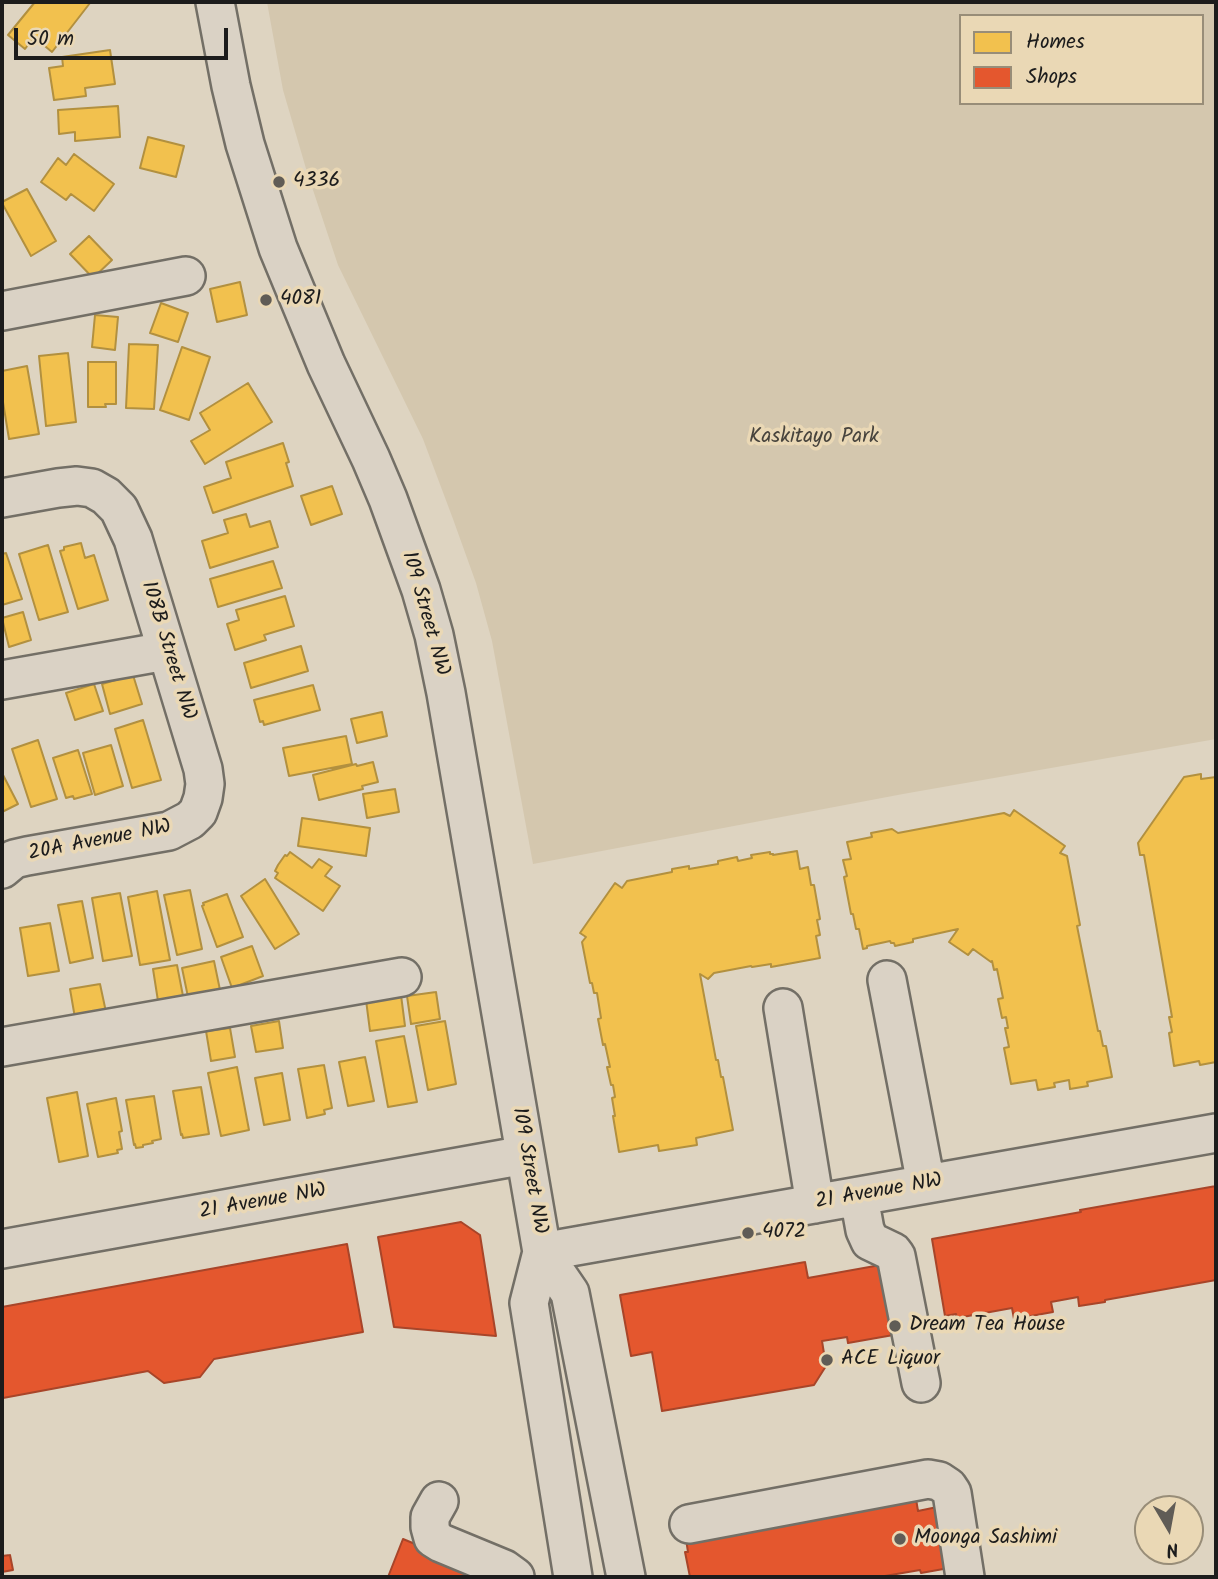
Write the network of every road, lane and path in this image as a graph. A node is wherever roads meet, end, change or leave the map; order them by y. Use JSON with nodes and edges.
{"nodes":[{"id":1,"x":215,"y":2,"type":"edge"},
{"id":2,"x":186,"y":276,"type":"dead end"},
{"id":3,"x":2,"y":310,"type":"edge"},
{"id":4,"x":2,"y":498,"type":"edge"},
{"id":5,"x":166,"y":651,"type":"junction"},
{"id":6,"x":2,"y":680,"type":"edge"},
{"id":7,"x":198,"y":812,"type":"joint"},
{"id":8,"x":2,"y":869,"type":"edge"},
{"id":9,"x":402,"y":978,"type":"dead end"},
{"id":10,"x":887,"y":980,"type":"dead end"},
{"id":11,"x":783,"y":1008,"type":"dead end"},
{"id":12,"x":2,"y":1047,"type":"edge"},
{"id":13,"x":1216,"y":1133,"type":"edge"},
{"id":14,"x":525,"y":1155,"type":"junction"},
{"id":15,"x":926,"y":1184,"type":"junction"},
{"id":16,"x":859,"y":1196,"type":"junction"},
{"id":17,"x":815,"y":1204,"type":"junction"},
{"id":18,"x":4,"y":1239,"type":"edge"},
{"id":19,"x":542,"y":1252,"type":"junction"},
{"id":20,"x":921,"y":1383,"type":"dead end"},
{"id":21,"x":439,"y":1501,"type":"dead end"},
{"id":22,"x":689,"y":1524,"type":"dead end"},
{"id":23,"x":514,"y":1577,"type":"edge"},
{"id":24,"x":573,"y":1577,"type":"edge"},
{"id":25,"x":626,"y":1577,"type":"edge"},
{"id":26,"x":965,"y":1577,"type":"edge"}],
"edges":[{"from":1,"to":14,"type":"street","name":"109 Street NW"},
{"from":2,"to":3,"type":"street"},
{"from":4,"to":5,"type":"street","name":"108B Street NW"},
{"from":5,"to":6,"type":"street"},
{"from":5,"to":7,"type":"street","name":"108B Street NW"},
{"from":7,"to":8,"type":"street","name":"20A Avenue NW"},
{"from":9,"to":12,"type":"street"},
{"from":10,"to":15,"type":"street"},
{"from":11,"to":17,"type":"street"},
{"from":13,"to":15,"type":"street","name":"21 Avenue NW"},
{"from":14,"to":18,"type":"street","name":"21 Avenue NW"},
{"from":14,"to":19,"type":"street","name":"109 Street NW"},
{"from":15,"to":16,"type":"street","name":"21 Avenue NW"},
{"from":16,"to":17,"type":"street","name":"21 Avenue NW"},
{"from":16,"to":20,"type":"street"},
{"from":17,"to":19,"type":"street","name":"21 Avenue NW"},
{"from":19,"to":24,"type":"street","name":"109 Street NW"},
{"from":19,"to":25,"type":"street","name":"109 Street NW"},
{"from":21,"to":23,"type":"street"},
{"from":22,"to":26,"type":"street"}]}
